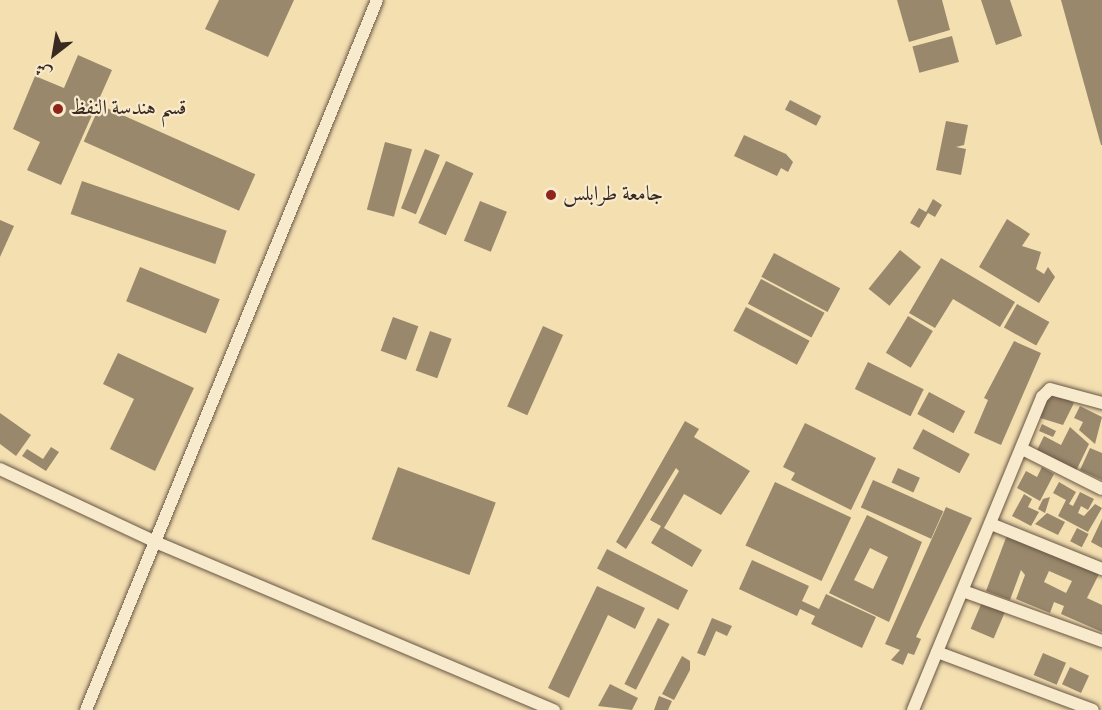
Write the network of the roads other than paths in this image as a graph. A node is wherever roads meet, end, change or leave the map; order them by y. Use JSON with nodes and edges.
{"nodes":[{"id":1,"x":377,"y":0,"type":"edge"},
{"id":2,"x":1102,"y":403,"type":"edge"},
{"id":3,"x":1022,"y":449,"type":"junction"},
{"id":4,"x":0,"y":469,"type":"edge"},
{"id":5,"x":1102,"y":489,"type":"edge"},
{"id":6,"x":991,"y":524,"type":"junction"},
{"id":7,"x":158,"y":543,"type":"junction"},
{"id":8,"x":1102,"y":569,"type":"edge"},
{"id":9,"x":963,"y":591,"type":"junction"},
{"id":10,"x":1102,"y":640,"type":"edge"},
{"id":11,"x":937,"y":652,"type":"junction"},
{"id":12,"x":86,"y":710,"type":"edge"},
{"id":13,"x":554,"y":710,"type":"edge"},
{"id":14,"x":913,"y":710,"type":"edge"},
{"id":15,"x":1093,"y":710,"type":"edge"}],
"edges":[{"from":1,"to":7,"type":"street"},
{"from":2,"to":3,"type":"street"},
{"from":3,"to":5,"type":"street"},
{"from":3,"to":6,"type":"street"},
{"from":4,"to":7,"type":"street"},
{"from":6,"to":8,"type":"street"},
{"from":6,"to":9,"type":"street"},
{"from":7,"to":12,"type":"street"},
{"from":7,"to":13,"type":"street"},
{"from":9,"to":10,"type":"street"},
{"from":9,"to":11,"type":"street"},
{"from":11,"to":14,"type":"street"},
{"from":11,"to":15,"type":"street"}]}
